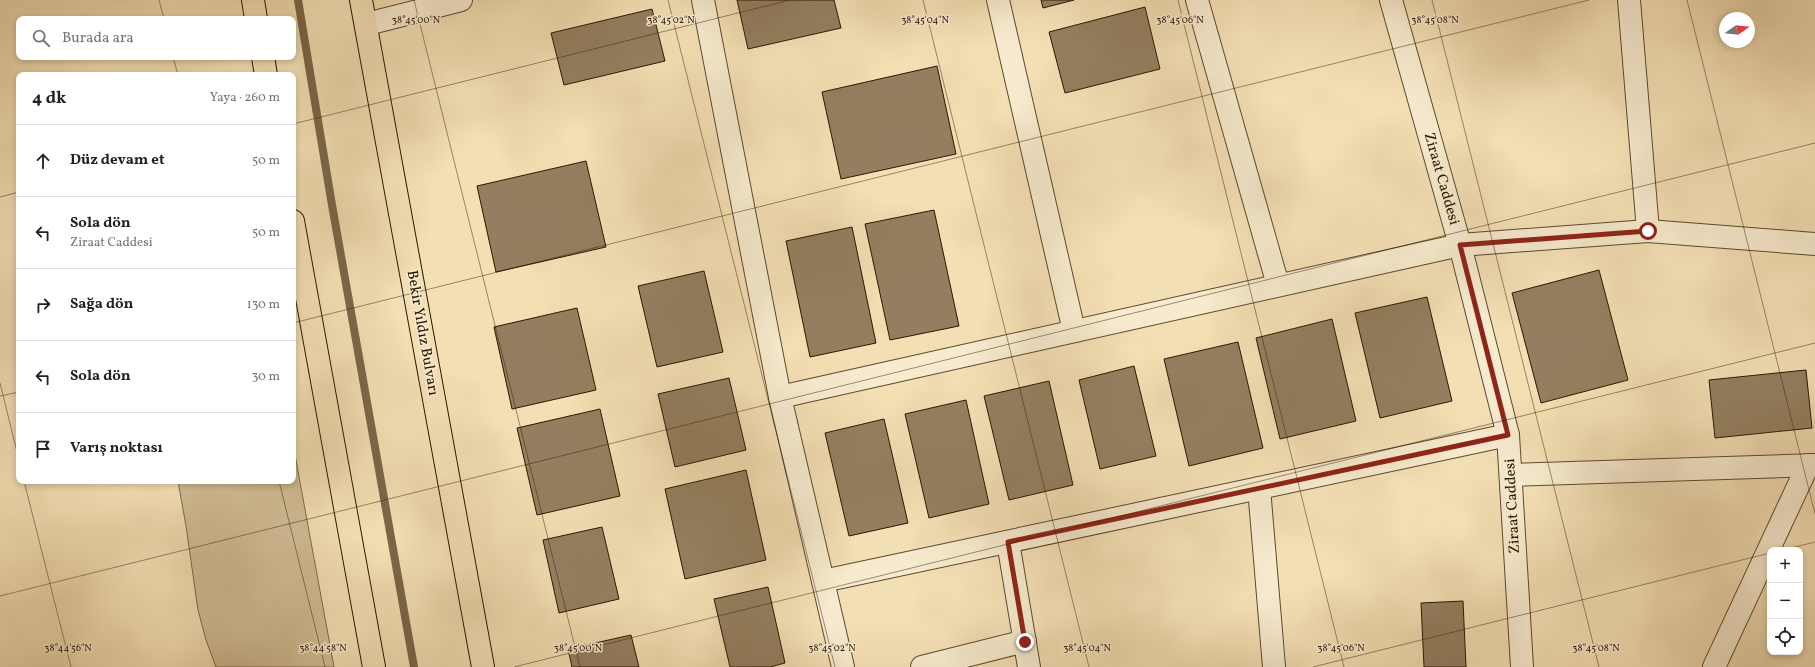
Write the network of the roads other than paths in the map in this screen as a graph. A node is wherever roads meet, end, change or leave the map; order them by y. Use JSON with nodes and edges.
{"nodes":[{"id":1,"x":252,"y":0,"type":"edge"},
{"id":2,"x":361,"y":0,"type":"edge"},
{"id":3,"x":461,"y":0,"type":"edge"},
{"id":4,"x":703,"y":0,"type":"edge"},
{"id":5,"x":998,"y":0,"type":"edge"},
{"id":6,"x":1197,"y":0,"type":"edge"},
{"id":7,"x":1391,"y":0,"type":"edge"},
{"id":8,"x":1629,"y":0,"type":"edge"},
{"id":9,"x":255,"y":16,"type":"edge"},
{"id":10,"x":366,"y":24,"type":"junction"},
{"id":11,"x":264,"y":60,"type":"edge"},
{"id":12,"x":266,"y":72,"type":"edge"},
{"id":13,"x":1648,"y":231,"type":"junction"},
{"id":14,"x":296,"y":238,"type":"edge"},
{"id":15,"x":1815,"y":244,"type":"edge"},
{"id":16,"x":1460,"y":245,"type":"junction"},
{"id":17,"x":1278,"y":286,"type":"junction"},
{"id":18,"x":1074,"y":331,"type":"junction"},
{"id":19,"x":780,"y":397,"type":"junction"},
{"id":20,"x":1508,"y":435,"type":"junction"},
{"id":21,"x":1811,"y":465,"type":"edge"},
{"id":22,"x":1511,"y":475,"type":"junction"},
{"id":23,"x":1260,"y":488,"type":"junction"},
{"id":24,"x":1008,"y":542,"type":"junction"},
{"id":25,"x":824,"y":581,"type":"junction"},
{"id":26,"x":1025,"y":642,"type":"junction"},
{"id":27,"x":374,"y":667,"type":"edge"},
{"id":28,"x":483,"y":667,"type":"edge"},
{"id":29,"x":843,"y":667,"type":"edge"},
{"id":30,"x":922,"y":667,"type":"edge"},
{"id":31,"x":1029,"y":667,"type":"edge"},
{"id":32,"x":1274,"y":667,"type":"edge"},
{"id":33,"x":1522,"y":667,"type":"edge"},
{"id":34,"x":1714,"y":667,"type":"edge"}],
"edges":[{"from":1,"to":9,"type":"main road"},
{"from":2,"to":10,"type":"main road","name":"Bekir Yıldız Bulvarı"},
{"from":3,"to":10,"type":"street"},
{"from":4,"to":19,"type":"street"},
{"from":5,"to":18,"type":"street"},
{"from":6,"to":17,"type":"street"},
{"from":7,"to":16,"type":"street","name":"Ziraat Caddesi"},
{"from":8,"to":13,"type":"street"},
{"from":10,"to":28,"type":"main road","name":"Bekir Yıldız Bulvarı"},
{"from":11,"to":12,"type":"main road"},
{"from":13,"to":15,"type":"street"},
{"from":13,"to":16,"type":"street"},
{"from":14,"to":27,"type":"main road"},
{"from":16,"to":17,"type":"street"},
{"from":16,"to":20,"type":"street","name":"Ziraat Caddesi"},
{"from":17,"to":18,"type":"street"},
{"from":18,"to":19,"type":"street"},
{"from":19,"to":25,"type":"street"},
{"from":20,"to":22,"type":"street","name":"Ziraat Caddesi"},
{"from":20,"to":23,"type":"street"},
{"from":21,"to":22,"type":"street"},
{"from":21,"to":34,"type":"street"},
{"from":22,"to":33,"type":"street","name":"Ziraat Caddesi"},
{"from":23,"to":24,"type":"street"},
{"from":23,"to":32,"type":"street"},
{"from":24,"to":25,"type":"street"},
{"from":24,"to":26,"type":"street"},
{"from":25,"to":29,"type":"street"},
{"from":26,"to":30,"type":"street"},
{"from":26,"to":31,"type":"street"}]}
